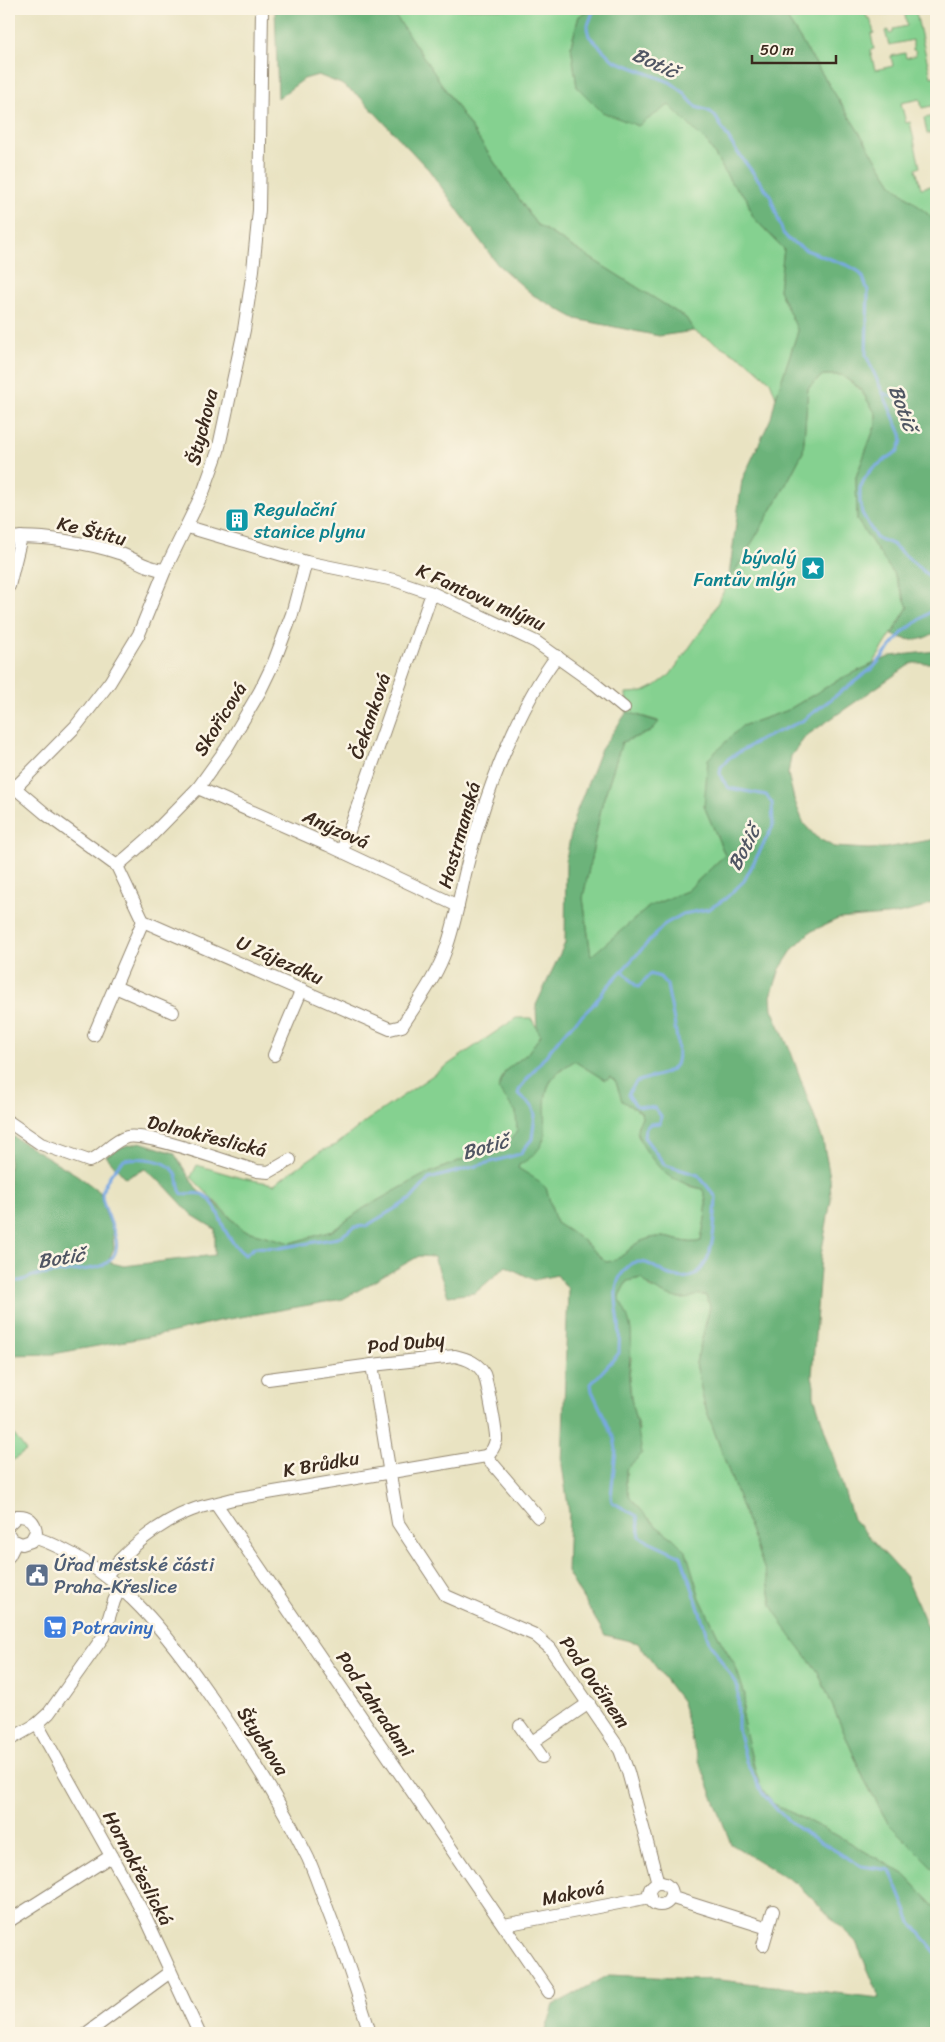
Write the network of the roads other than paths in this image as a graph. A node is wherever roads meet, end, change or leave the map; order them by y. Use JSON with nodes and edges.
{"nodes":[{"id":1,"x":262,"y":9,"type":"edge"},
{"id":2,"x":188,"y":527,"type":"junction"},
{"id":3,"x":15,"y":538,"type":"edge"},
{"id":4,"x":306,"y":562,"type":"junction"},
{"id":5,"x":165,"y":570,"type":"junction"},
{"id":6,"x":9,"y":586,"type":"edge"},
{"id":7,"x":432,"y":593,"type":"junction"},
{"id":8,"x":557,"y":656,"type":"junction"},
{"id":9,"x":624,"y":708,"type":"dead end"},
{"id":10,"x":198,"y":788,"type":"junction"},
{"id":11,"x":10,"y":789,"type":"edge"},
{"id":12,"x":342,"y":851,"type":"junction"},
{"id":13,"x":117,"y":866,"type":"junction"},
{"id":14,"x":458,"y":906,"type":"junction"},
{"id":15,"x":143,"y":921,"type":"junction"},
{"id":16,"x":115,"y":987,"type":"junction"},
{"id":17,"x":302,"y":989,"type":"junction"},
{"id":18,"x":173,"y":1012,"type":"dead end"},
{"id":19,"x":402,"y":1026,"type":"joint"},
{"id":20,"x":94,"y":1035,"type":"dead end"},
{"id":21,"x":274,"y":1054,"type":"dead end"},
{"id":22,"x":9,"y":1122,"type":"edge"},
{"id":23,"x":290,"y":1160,"type":"dead end"},
{"id":24,"x":372,"y":1365,"type":"junction"},
{"id":25,"x":268,"y":1379,"type":"dead end"},
{"id":26,"x":486,"y":1456,"type":"junction"},
{"id":27,"x":388,"y":1472,"type":"junction"},
{"id":28,"x":216,"y":1504,"type":"junction"},
{"id":29,"x":538,"y":1517,"type":"dead end"},
{"id":30,"x":9,"y":1523,"type":"edge"},
{"id":31,"x":34,"y":1536,"type":"junction"},
{"id":32,"x":12,"y":1539,"type":"edge"},
{"id":33,"x":9,"y":1556,"type":"edge"},
{"id":34,"x":106,"y":1575,"type":"junction"},
{"id":35,"x":120,"y":1588,"type":"junction"},
{"id":36,"x":589,"y":1703,"type":"junction"},
{"id":37,"x":37,"y":1724,"type":"junction"},
{"id":38,"x":520,"y":1726,"type":"dead end"},
{"id":39,"x":9,"y":1740,"type":"edge"},
{"id":40,"x":532,"y":1742,"type":"junction"},
{"id":41,"x":542,"y":1757,"type":"dead end"},
{"id":42,"x":111,"y":1856,"type":"junction"},
{"id":43,"x":658,"y":1884,"type":"junction"},
{"id":44,"x":650,"y":1897,"type":"junction"},
{"id":45,"x":670,"y":1897,"type":"junction"},
{"id":46,"x":773,"y":1911,"type":"dead end"},
{"id":47,"x":9,"y":1921,"type":"edge"},
{"id":48,"x":504,"y":1925,"type":"junction"},
{"id":49,"x":768,"y":1928,"type":"junction"},
{"id":50,"x":763,"y":1945,"type":"dead end"},
{"id":51,"x":170,"y":1972,"type":"junction"},
{"id":52,"x":549,"y":1992,"type":"dead end"},
{"id":53,"x":87,"y":2033,"type":"edge"},
{"id":54,"x":199,"y":2033,"type":"edge"},
{"id":55,"x":370,"y":2033,"type":"edge"}],
"edges":[{"from":1,"to":2,"type":"street","name":"Štychova"},
{"from":2,"to":4,"type":"street","name":"K Fantovu mlýnu"},
{"from":2,"to":5,"type":"street","name":"Štychova"},
{"from":3,"to":5,"type":"street","name":"Ke Štítu"},
{"from":3,"to":6,"type":"street"},
{"from":4,"to":7,"type":"street","name":"K Fantovu mlýnu"},
{"from":4,"to":10,"type":"street","name":"Skořicová"},
{"from":5,"to":11,"type":"street","name":"Štychova"},
{"from":7,"to":8,"type":"street","name":"K Fantovu mlýnu"},
{"from":7,"to":12,"type":"street","name":"Čekanková"},
{"from":8,"to":9,"type":"street","name":"K Fantovu mlýnu"},
{"from":8,"to":14,"type":"street","name":"Hastrmanská"},
{"from":10,"to":12,"type":"street","name":"Anýzová"},
{"from":10,"to":13,"type":"street","name":"Skořicová"},
{"from":11,"to":13,"type":"street"},
{"from":12,"to":14,"type":"street","name":"Anýzová"},
{"from":13,"to":15,"type":"street"},
{"from":14,"to":19,"type":"street","name":"Hastrmanská"},
{"from":15,"to":16,"type":"street"},
{"from":15,"to":17,"type":"street","name":"U Zájezdku"},
{"from":16,"to":18,"type":"street"},
{"from":16,"to":20,"type":"street"},
{"from":17,"to":19,"type":"street","name":"U Zájezdku"},
{"from":17,"to":21,"type":"street"},
{"from":22,"to":23,"type":"street","name":"Dolnokřeslická"},
{"from":24,"to":25,"type":"street","name":"Pod Duby"},
{"from":24,"to":26,"type":"street","name":"Pod Duby"},
{"from":24,"to":27,"type":"street","name":"Pod Ovčínem"},
{"from":26,"to":27,"type":"street","name":"K Brůdku"},
{"from":26,"to":29,"type":"street"},
{"from":27,"to":28,"type":"street","name":"K Brůdku"},
{"from":27,"to":36,"type":"street","name":"Pod Ovčínem"},
{"from":28,"to":34,"type":"street","name":"K Brůdku"},
{"from":28,"to":48,"type":"street","name":"Pod Zahradami"},
{"from":30,"to":31,"type":"street"},
{"from":31,"to":32,"type":"street"},
{"from":31,"to":34,"type":"street","name":"Štychova"},
{"from":32,"to":33,"type":"street"},
{"from":34,"to":35,"type":"street","name":"Štychova"},
{"from":35,"to":37,"type":"street"},
{"from":35,"to":55,"type":"street","name":"Štychova"},
{"from":36,"to":40,"type":"street"},
{"from":36,"to":43,"type":"street","name":"Pod Ovčínem"},
{"from":37,"to":39,"type":"street"},
{"from":37,"to":42,"type":"street","name":"Hornokřeslická"},
{"from":38,"to":40,"type":"street"},
{"from":40,"to":41,"type":"street"},
{"from":42,"to":47,"type":"street"},
{"from":42,"to":51,"type":"street","name":"Hornokřeslická"},
{"from":43,"to":44,"type":"street"},
{"from":43,"to":45,"type":"street","name":"Maková"},
{"from":44,"to":45,"type":"street","name":"Maková"},
{"from":44,"to":48,"type":"street","name":"Maková"},
{"from":45,"to":49,"type":"street","name":"Maková"},
{"from":46,"to":49,"type":"street"},
{"from":48,"to":52,"type":"street","name":"Pod Zahradami"},
{"from":49,"to":50,"type":"street"},
{"from":51,"to":53,"type":"street"},
{"from":51,"to":54,"type":"street","name":"Hornokřeslická"}]}
